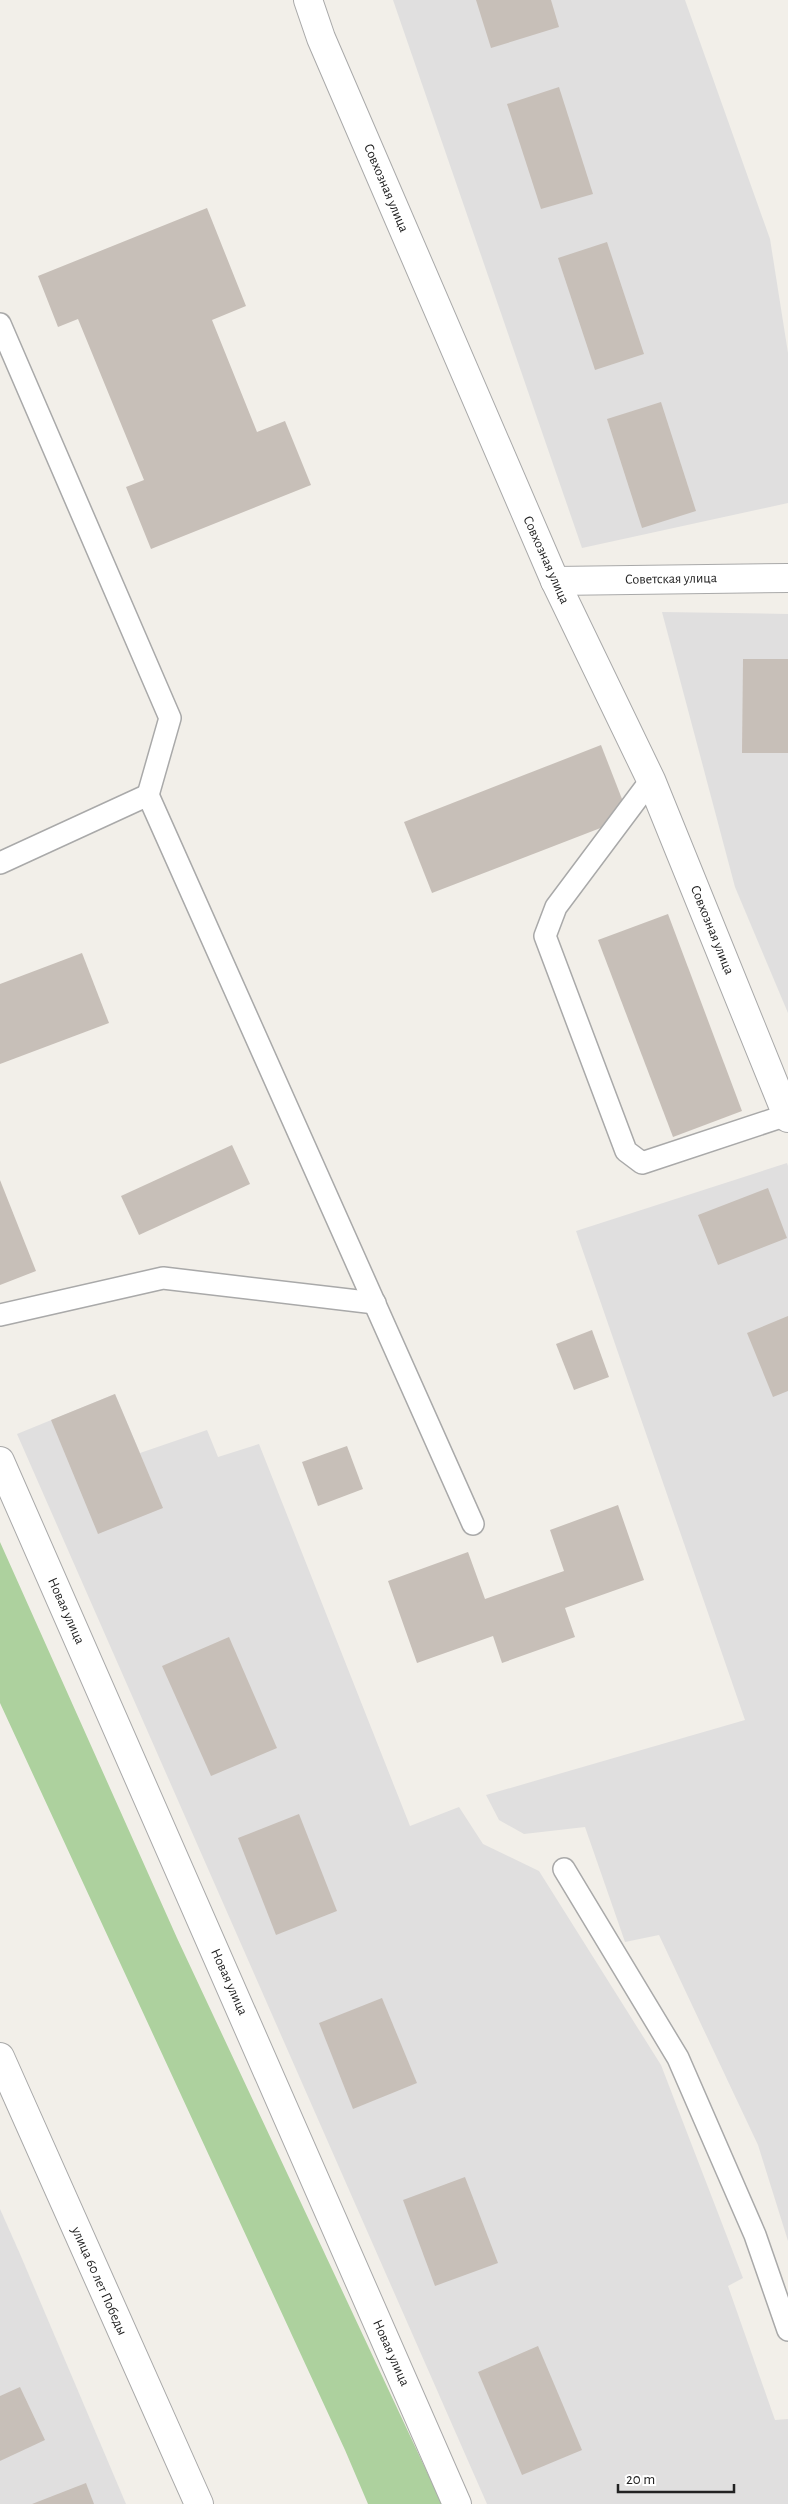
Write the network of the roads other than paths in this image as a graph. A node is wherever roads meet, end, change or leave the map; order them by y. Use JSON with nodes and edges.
{"nodes":[{"id":1,"x":308,"y":0,"type":"edge"},
{"id":2,"x":0,"y":324,"type":"edge"},
{"id":3,"x":788,"y":578,"type":"edge"},
{"id":4,"x":555,"y":581,"type":"junction"},
{"id":5,"x":651,"y":780,"type":"junction"},
{"id":6,"x":148,"y":795,"type":"junction"},
{"id":7,"x":0,"y":863,"type":"edge"},
{"id":8,"x":787,"y":1117,"type":"edge"},
{"id":9,"x":375,"y":1303,"type":"junction"},
{"id":10,"x":0,"y":1315,"type":"edge"},
{"id":11,"x":0,"y":1461,"type":"edge"},
{"id":12,"x":473,"y":1524,"type":"dead end"},
{"id":13,"x":564,"y":1869,"type":"dead end"},
{"id":14,"x":0,"y":2057,"type":"edge"},
{"id":15,"x":788,"y":2330,"type":"edge"},
{"id":16,"x":199,"y":2504,"type":"edge"},
{"id":17,"x":457,"y":2504,"type":"edge"}],
"edges":[{"from":1,"to":4,"type":"street","name":"Совхозная улица"},
{"from":2,"to":6,"type":"lane"},
{"from":3,"to":4,"type":"street","name":"Советская улица"},
{"from":4,"to":5,"type":"street","name":"Совхозная улица"},
{"from":5,"to":8,"type":"street","name":"Совхозная улица"},
{"from":5,"to":8,"type":"lane"},
{"from":6,"to":7,"type":"lane"},
{"from":6,"to":9,"type":"lane"},
{"from":9,"to":10,"type":"lane"},
{"from":9,"to":12,"type":"lane"},
{"from":11,"to":17,"type":"street","name":"Новая улица"},
{"from":13,"to":15,"type":"lane"},
{"from":14,"to":16,"type":"street","name":"улица 60 лет Победы"}]}
